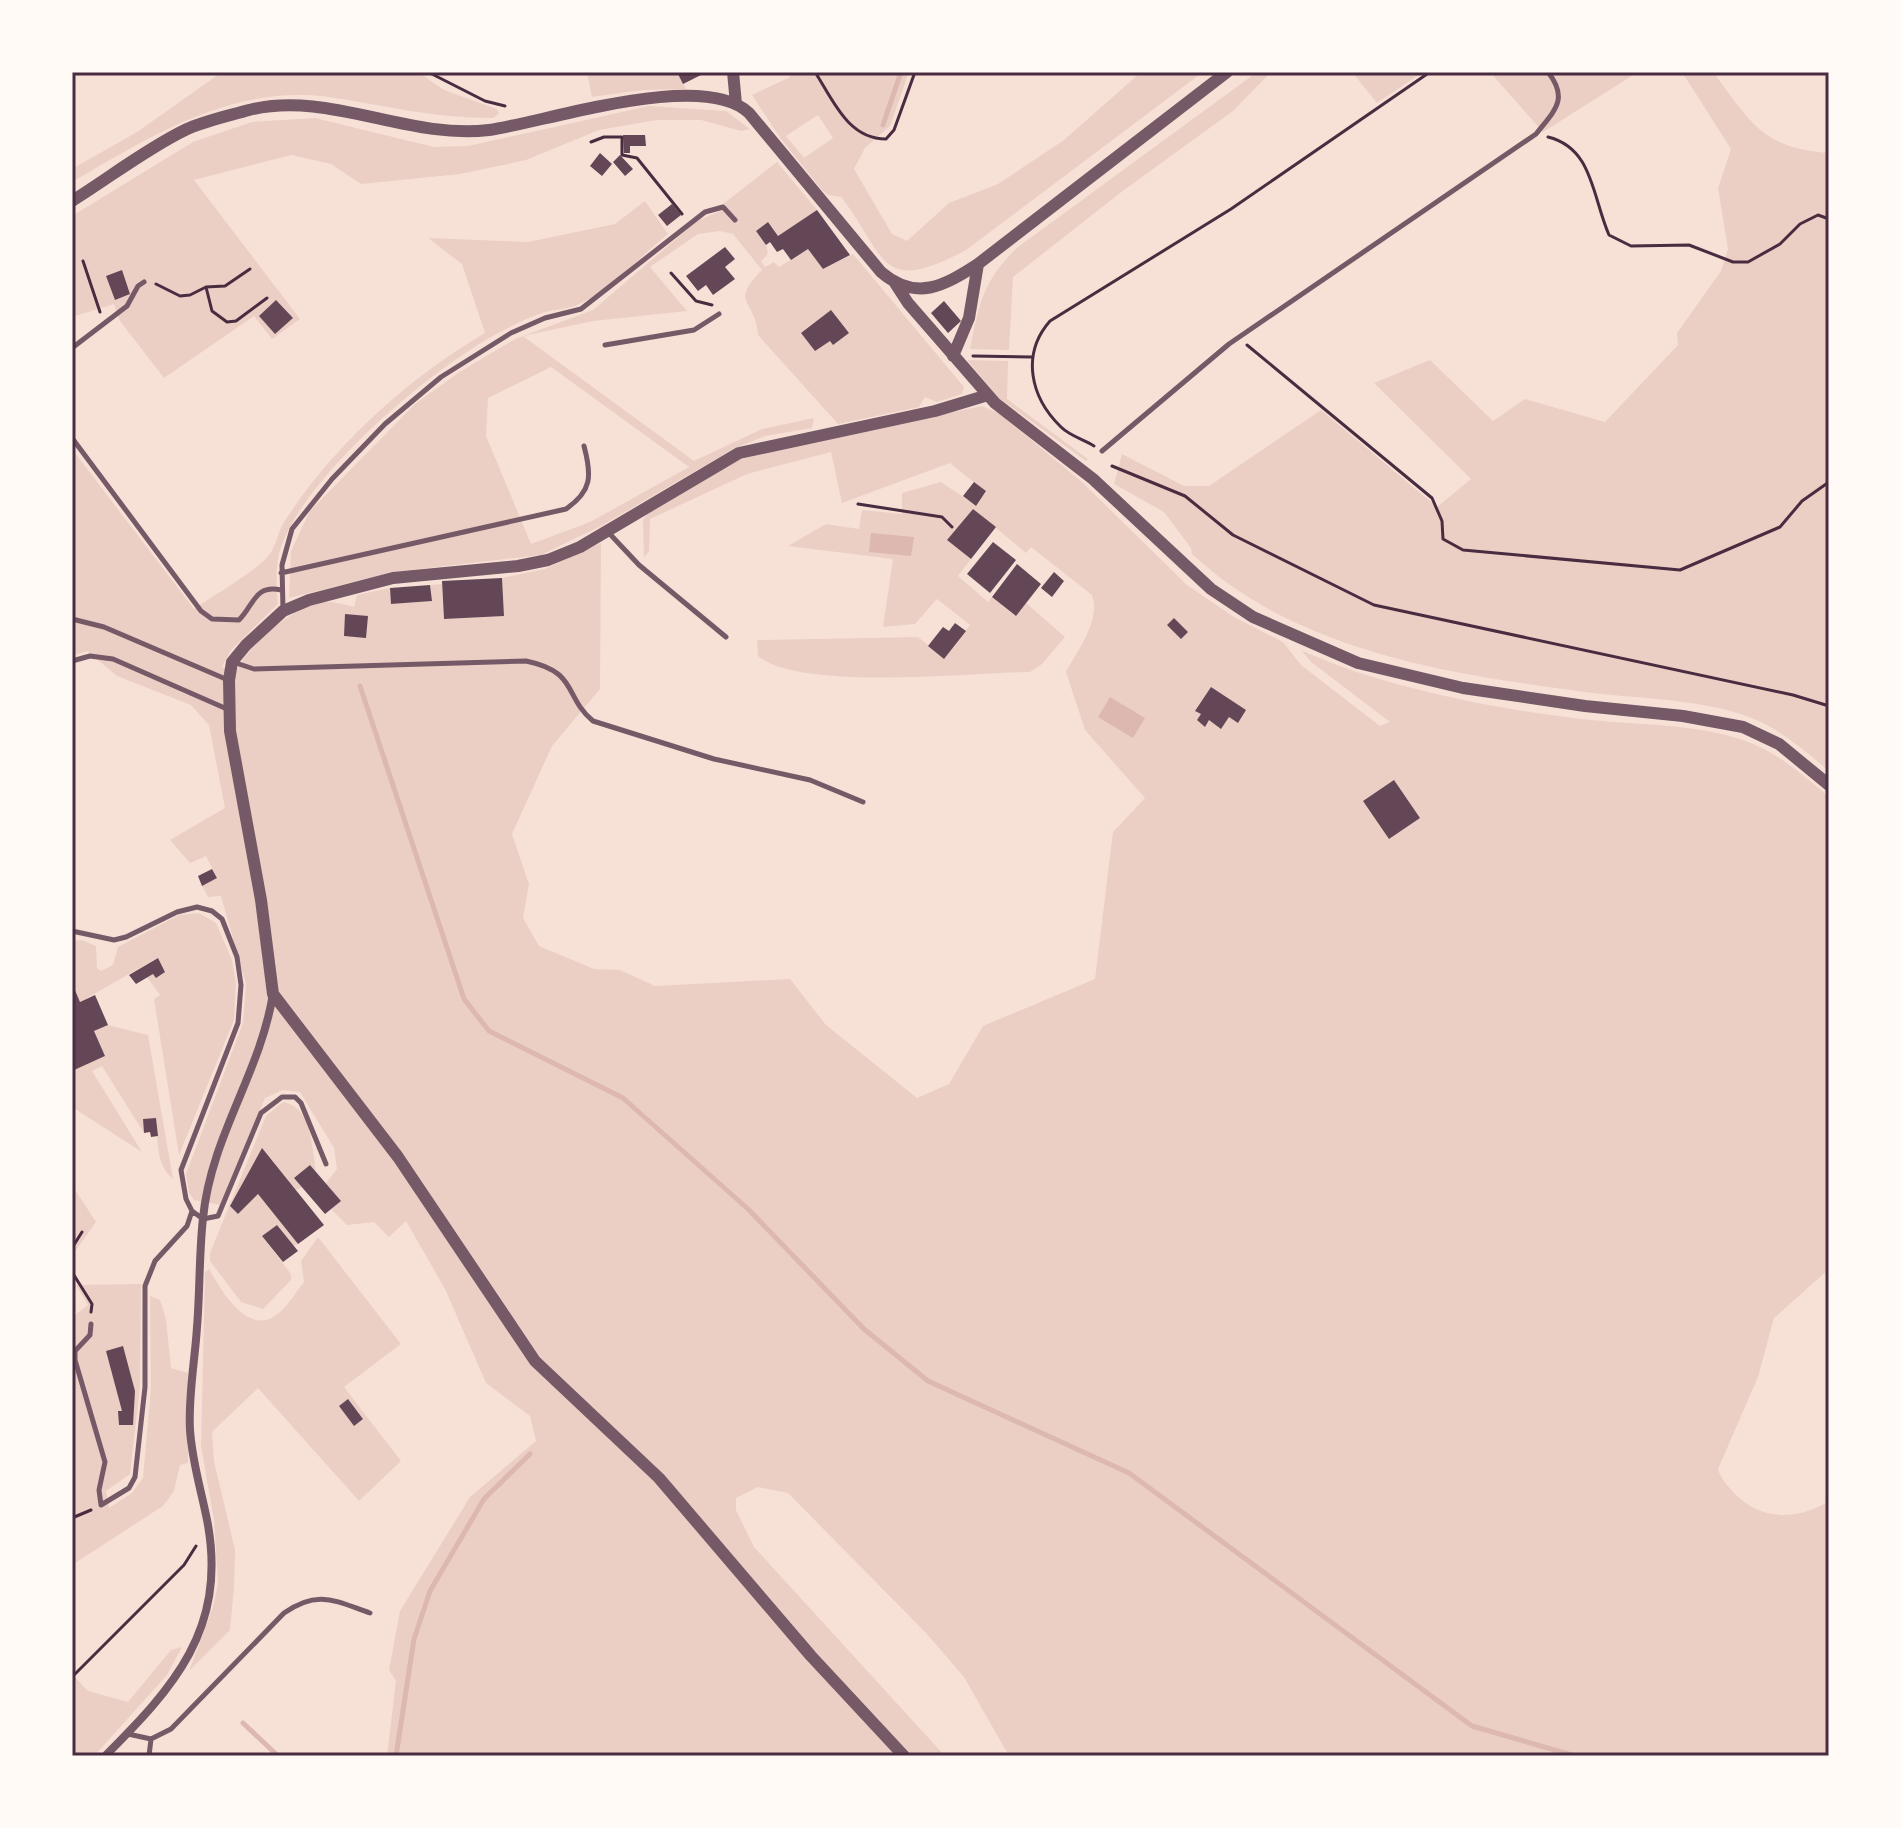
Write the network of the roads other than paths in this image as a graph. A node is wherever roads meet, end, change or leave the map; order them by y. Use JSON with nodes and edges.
{"nodes":[{"id":1,"x":733,"y":72,"type":"edge"},
{"id":2,"x":1227,"y":72,"type":"edge"},
{"id":3,"x":1548,"y":72,"type":"edge"},
{"id":4,"x":736,"y":104,"type":"junction"},
{"id":5,"x":72,"y":201,"type":"edge"},
{"id":6,"x":735,"y":220,"type":"dead end"},
{"id":7,"x":978,"y":264,"type":"junction"},
{"id":8,"x":144,"y":282,"type":"road end"},
{"id":9,"x":895,"y":283,"type":"junction"},
{"id":10,"x":719,"y":314,"type":"dead end"},
{"id":11,"x":605,"y":345,"type":"dead end"},
{"id":12,"x":72,"y":348,"type":"edge"},
{"id":13,"x":953,"y":356,"type":"junction"},
{"id":14,"x":988,"y":395,"type":"junction"},
{"id":15,"x":72,"y":438,"type":"edge"},
{"id":16,"x":584,"y":446,"type":"dead end"},
{"id":17,"x":1102,"y":451,"type":"road end"},
{"id":18,"x":607,"y":531,"type":"junction"},
{"id":19,"x":281,"y":573,"type":"junction"},
{"id":20,"x":281,"y":590,"type":"junction"},
{"id":21,"x":283,"y":611,"type":"junction"},
{"id":22,"x":72,"y":619,"type":"edge"},
{"id":23,"x":726,"y":637,"type":"dead end"},
{"id":24,"x":72,"y":661,"type":"edge"},
{"id":25,"x":232,"y":662,"type":"junction"},
{"id":26,"x":229,"y":680,"type":"junction"},
{"id":27,"x":228,"y":709,"type":"junction"},
{"id":28,"x":1829,"y":785,"type":"edge"},
{"id":29,"x":863,"y":802,"type":"dead end"},
{"id":30,"x":72,"y":931,"type":"edge"},
{"id":31,"x":273,"y":994,"type":"junction"},
{"id":32,"x":326,"y":1164,"type":"dead end"},
{"id":33,"x":192,"y":1211,"type":"junction"},
{"id":34,"x":203,"y":1219,"type":"junction"},
{"id":35,"x":91,"y":1324,"type":"road end"},
{"id":36,"x":370,"y":1613,"type":"dead end"},
{"id":37,"x":127,"y":1734,"type":"junction"},
{"id":38,"x":151,"y":1739,"type":"junction"},
{"id":39,"x":105,"y":1756,"type":"edge"},
{"id":40,"x":149,"y":1756,"type":"edge"},
{"id":41,"x":904,"y":1756,"type":"edge"}],
"edges":[{"from":1,"to":4,"type":"street"},
{"from":2,"to":7,"type":"street"},
{"from":3,"to":17,"type":"lane"},
{"from":4,"to":5,"type":"street"},
{"from":4,"to":9,"type":"street"},
{"from":6,"to":19,"type":"lane"},
{"from":7,"to":9,"type":"street"},
{"from":7,"to":13,"type":"street"},
{"from":8,"to":12,"type":"lane"},
{"from":9,"to":13,"type":"street"},
{"from":10,"to":11,"type":"lane"},
{"from":13,"to":14,"type":"street"},
{"from":14,"to":18,"type":"street"},
{"from":14,"to":28,"type":"street"},
{"from":15,"to":20,"type":"lane"},
{"from":16,"to":19,"type":"lane"},
{"from":18,"to":21,"type":"street"},
{"from":18,"to":23,"type":"lane"},
{"from":19,"to":20,"type":"lane"},
{"from":20,"to":21,"type":"lane"},
{"from":21,"to":25,"type":"street"},
{"from":22,"to":26,"type":"lane"},
{"from":24,"to":27,"type":"lane"},
{"from":25,"to":26,"type":"street"},
{"from":25,"to":29,"type":"lane"},
{"from":26,"to":27,"type":"street"},
{"from":27,"to":31,"type":"street"},
{"from":30,"to":33,"type":"lane"},
{"from":31,"to":34,"type":"street"},
{"from":31,"to":41,"type":"street"},
{"from":32,"to":34,"type":"lane"},
{"from":33,"to":34,"type":"lane"},
{"from":33,"to":35,"type":"lane"},
{"from":34,"to":37,"type":"street"},
{"from":36,"to":38,"type":"lane"},
{"from":37,"to":38,"type":"lane"},
{"from":37,"to":39,"type":"street"},
{"from":38,"to":40,"type":"lane"}]}
